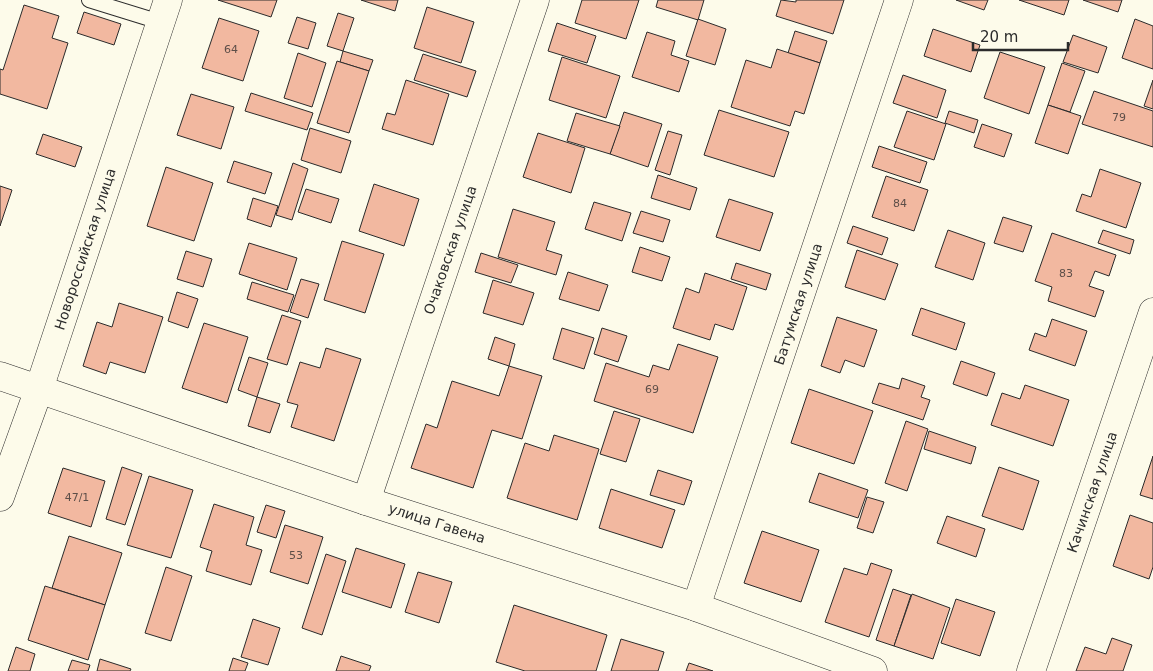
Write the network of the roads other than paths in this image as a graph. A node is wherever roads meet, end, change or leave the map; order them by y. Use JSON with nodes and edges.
{"nodes":[{"id":1,"x":89,"y":0,"type":"edge"},
{"id":2,"x":535,"y":0,"type":"edge"},
{"id":3,"x":900,"y":0,"type":"edge"},
{"id":4,"x":164,"y":11,"type":"edge"},
{"id":5,"x":1153,"y":312,"type":"edge"},
{"id":6,"x":0,"y":376,"type":"edge"},
{"id":7,"x":38,"y":389,"type":"junction"},
{"id":8,"x":0,"y":497,"type":"edge"},
{"id":9,"x":366,"y":500,"type":"junction"},
{"id":10,"x":696,"y":607,"type":"junction"},
{"id":11,"x":873,"y":671,"type":"edge"},
{"id":12,"x":1031,"y":671,"type":"edge"}],
"edges":[{"from":1,"to":4,"type":"lane"},
{"from":2,"to":9,"type":"street","name":"Очаковская улица"},
{"from":3,"to":10,"type":"street","name":"Батумская улица"},
{"from":4,"to":7,"type":"street","name":"Новороссийская улица"},
{"from":5,"to":12,"type":"street","name":"Качинская улица"},
{"from":6,"to":7,"type":"street","name":"улица Гавена"},
{"from":7,"to":8,"type":"street","name":"Новороссийская улица"},
{"from":7,"to":9,"type":"street","name":"улица Гавена"},
{"from":9,"to":10,"type":"street","name":"улица Гавена"},
{"from":10,"to":11,"type":"street","name":"улица Гавена"}]}
